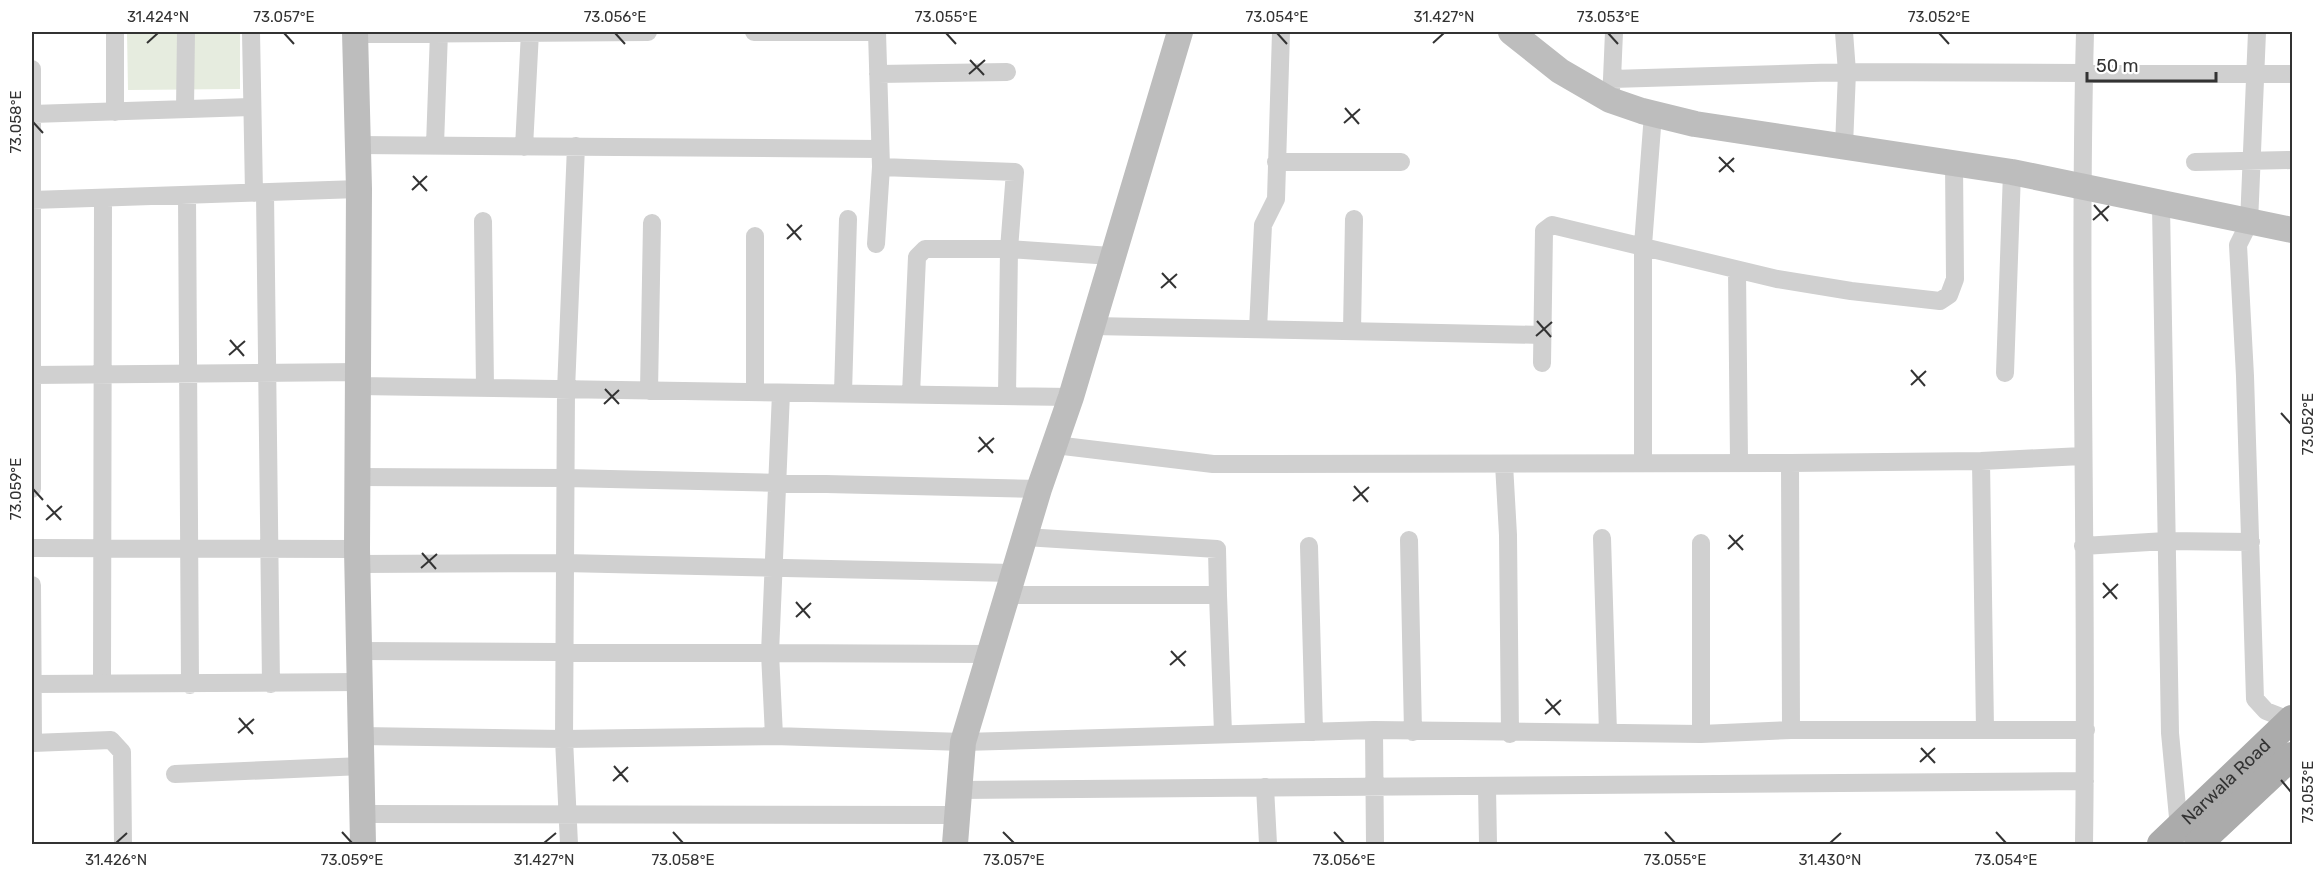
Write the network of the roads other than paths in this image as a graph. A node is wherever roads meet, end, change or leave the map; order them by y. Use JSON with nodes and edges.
{"nodes":[{"id":1,"x":115,"y":32,"type":"edge"},
{"id":2,"x":186,"y":32,"type":"edge"},
{"id":3,"x":251,"y":32,"type":"edge"},
{"id":4,"x":440,"y":32,"type":"edge"},
{"id":5,"x":530,"y":32,"type":"edge"},
{"id":6,"x":625,"y":32,"type":"edge"},
{"id":7,"x":648,"y":32,"type":"edge"},
{"id":8,"x":754,"y":32,"type":"edge"},
{"id":9,"x":795,"y":32,"type":"edge"},
{"id":10,"x":1180,"y":32,"type":"edge"},
{"id":11,"x":1281,"y":32,"type":"edge"},
{"id":12,"x":1511,"y":32,"type":"edge"},
{"id":13,"x":1614,"y":32,"type":"edge"},
{"id":14,"x":1844,"y":32,"type":"edge"},
{"id":15,"x":2085,"y":32,"type":"edge"},
{"id":16,"x":2257,"y":32,"type":"edge"},
{"id":17,"x":355,"y":33,"type":"edge"},
{"id":18,"x":32,"y":69,"type":"edge"},
{"id":19,"x":1007,"y":72,"type":"dead end"},
{"id":20,"x":1847,"y":72,"type":"junction"},
{"id":21,"x":2084,"y":72,"type":"junction"},
{"id":22,"x":878,"y":74,"type":"junction"},
{"id":23,"x":2256,"y":74,"type":"junction"},
{"id":24,"x":2292,"y":74,"type":"edge"},
{"id":25,"x":1611,"y":89,"type":"junction"},
{"id":26,"x":251,"y":107,"type":"junction"},
{"id":27,"x":185,"y":109,"type":"junction"},
{"id":28,"x":115,"y":112,"type":"junction"},
{"id":29,"x":32,"y":114,"type":"edge"},
{"id":30,"x":1653,"y":114,"type":"junction"},
{"id":31,"x":357,"y":145,"type":"junction"},
{"id":32,"x":435,"y":145,"type":"junction"},
{"id":33,"x":576,"y":146,"type":"junction"},
{"id":34,"x":1844,"y":146,"type":"junction"},
{"id":35,"x":524,"y":147,"type":"junction"},
{"id":36,"x":879,"y":148,"type":"junction"},
{"id":37,"x":2252,"y":159,"type":"junction"},
{"id":38,"x":2292,"y":160,"type":"edge"},
{"id":39,"x":1276,"y":162,"type":"junction"},
{"id":40,"x":1401,"y":162,"type":"dead end"},
{"id":41,"x":2195,"y":162,"type":"dead end"},
{"id":42,"x":1954,"y":163,"type":"junction"},
{"id":43,"x":880,"y":167,"type":"junction"},
{"id":44,"x":2012,"y":172,"type":"junction"},
{"id":45,"x":2084,"y":187,"type":"junction"},
{"id":46,"x":359,"y":189,"type":"junction"},
{"id":47,"x":259,"y":193,"type":"junction"},
{"id":48,"x":187,"y":195,"type":"junction"},
{"id":49,"x":32,"y":200,"type":"edge"},
{"id":50,"x":103,"y":200,"type":"junction"},
{"id":51,"x":2161,"y":205,"type":"junction"},
{"id":52,"x":848,"y":219,"type":"dead end"},
{"id":53,"x":1354,"y":219,"type":"dead end"},
{"id":54,"x":483,"y":221,"type":"dead end"},
{"id":55,"x":652,"y":223,"type":"dead end"},
{"id":56,"x":2249,"y":223,"type":"junction"},
{"id":57,"x":2292,"y":230,"type":"edge"},
{"id":58,"x":755,"y":236,"type":"dead end"},
{"id":59,"x":876,"y":244,"type":"dead end"},
{"id":60,"x":1643,"y":245,"type":"junction"},
{"id":61,"x":1009,"y":249,"type":"junction"},
{"id":62,"x":1111,"y":256,"type":"junction"},
{"id":63,"x":1737,"y":270,"type":"junction"},
{"id":64,"x":1092,"y":326,"type":"junction"},
{"id":65,"x":1258,"y":329,"type":"junction"},
{"id":66,"x":1352,"y":331,"type":"junction"},
{"id":67,"x":1543,"y":335,"type":"junction"},
{"id":68,"x":1542,"y":363,"type":"dead end"},
{"id":69,"x":269,"y":371,"type":"junction"},
{"id":70,"x":189,"y":373,"type":"junction"},
{"id":71,"x":2005,"y":373,"type":"dead end"},
{"id":72,"x":103,"y":374,"type":"junction"},
{"id":73,"x":32,"y":375,"type":"edge"},
{"id":74,"x":359,"y":379,"type":"junction"},
{"id":75,"x":485,"y":387,"type":"junction"},
{"id":76,"x":566,"y":390,"type":"junction"},
{"id":77,"x":649,"y":391,"type":"junction"},
{"id":78,"x":755,"y":392,"type":"junction"},
{"id":79,"x":781,"y":393,"type":"junction"},
{"id":80,"x":843,"y":393,"type":"junction"},
{"id":81,"x":911,"y":394,"type":"junction"},
{"id":82,"x":1007,"y":396,"type":"junction"},
{"id":83,"x":1071,"y":397,"type":"junction"},
{"id":84,"x":1055,"y":445,"type":"junction"},
{"id":85,"x":2082,"y":456,"type":"junction"},
{"id":86,"x":1739,"y":461,"type":"junction"},
{"id":87,"x":1981,"y":461,"type":"junction"},
{"id":88,"x":1642,"y":462,"type":"junction"},
{"id":89,"x":1790,"y":463,"type":"junction"},
{"id":90,"x":1504,"y":464,"type":"junction"},
{"id":91,"x":357,"y":477,"type":"junction"},
{"id":92,"x":566,"y":478,"type":"junction"},
{"id":93,"x":777,"y":483,"type":"junction"},
{"id":94,"x":32,"y":489,"type":"edge"},
{"id":95,"x":1039,"y":489,"type":"junction"},
{"id":96,"x":1025,"y":537,"type":"junction"},
{"id":97,"x":1602,"y":538,"type":"dead end"},
{"id":98,"x":1409,"y":540,"type":"dead end"},
{"id":99,"x":2166,"y":541,"type":"junction"},
{"id":100,"x":2251,"y":542,"type":"junction"},
{"id":101,"x":1701,"y":543,"type":"dead end"},
{"id":102,"x":1309,"y":546,"type":"dead end"},
{"id":103,"x":2083,"y":546,"type":"junction"},
{"id":104,"x":32,"y":548,"type":"edge"},
{"id":105,"x":101,"y":548,"type":"junction"},
{"id":106,"x":190,"y":548,"type":"junction"},
{"id":107,"x":270,"y":548,"type":"junction"},
{"id":108,"x":358,"y":556,"type":"junction"},
{"id":109,"x":564,"y":563,"type":"junction"},
{"id":110,"x":774,"y":568,"type":"junction"},
{"id":111,"x":1010,"y":584,"type":"junction"},
{"id":112,"x":32,"y":585,"type":"edge"},
{"id":113,"x":1218,"y":595,"type":"junction"},
{"id":114,"x":361,"y":651,"type":"junction"},
{"id":115,"x":565,"y":652,"type":"junction"},
{"id":116,"x":770,"y":653,"type":"junction"},
{"id":117,"x":988,"y":654,"type":"junction"},
{"id":118,"x":360,"y":682,"type":"junction"},
{"id":119,"x":102,"y":683,"type":"junction"},
{"id":120,"x":32,"y":684,"type":"edge"},
{"id":121,"x":271,"y":684,"type":"junction"},
{"id":122,"x":190,"y":685,"type":"junction"},
{"id":123,"x":2292,"y":720,"type":"edge"},
{"id":124,"x":1374,"y":730,"type":"junction"},
{"id":125,"x":1791,"y":730,"type":"junction"},
{"id":126,"x":1985,"y":730,"type":"junction"},
{"id":127,"x":2086,"y":730,"type":"junction"},
{"id":128,"x":1314,"y":732,"type":"junction"},
{"id":129,"x":1413,"y":732,"type":"junction"},
{"id":130,"x":1224,"y":733,"type":"junction"},
{"id":131,"x":1608,"y":733,"type":"junction"},
{"id":132,"x":1510,"y":734,"type":"junction"},
{"id":133,"x":1701,"y":734,"type":"junction"},
{"id":134,"x":360,"y":736,"type":"junction"},
{"id":135,"x":774,"y":736,"type":"junction"},
{"id":136,"x":564,"y":739,"type":"junction"},
{"id":137,"x":963,"y":742,"type":"junction"},
{"id":138,"x":32,"y":743,"type":"edge"},
{"id":139,"x":2292,"y":756,"type":"edge"},
{"id":140,"x":362,"y":766,"type":"junction"},
{"id":141,"x":176,"y":774,"type":"dead end"},
{"id":142,"x":2085,"y":781,"type":"junction"},
{"id":143,"x":1265,"y":787,"type":"junction"},
{"id":144,"x":1374,"y":787,"type":"junction"},
{"id":145,"x":1487,"y":787,"type":"junction"},
{"id":146,"x":958,"y":790,"type":"junction"},
{"id":147,"x":569,"y":813,"type":"junction"},
{"id":148,"x":363,"y":814,"type":"junction"},
{"id":149,"x":957,"y":815,"type":"junction"},
{"id":150,"x":2179,"y":839,"type":"edge"},
{"id":151,"x":123,"y":844,"type":"edge"},
{"id":152,"x":363,"y":844,"type":"edge"},
{"id":153,"x":569,"y":844,"type":"edge"},
{"id":154,"x":955,"y":844,"type":"edge"},
{"id":155,"x":1268,"y":844,"type":"edge"},
{"id":156,"x":1375,"y":844,"type":"edge"},
{"id":157,"x":1488,"y":844,"type":"edge"},
{"id":158,"x":2084,"y":844,"type":"edge"}],
"edges":[{"from":1,"to":28,"type":"street"},
{"from":2,"to":27,"type":"street"},
{"from":3,"to":26,"type":"street"},
{"from":4,"to":5,"type":"street"},
{"from":4,"to":17,"type":"street"},
{"from":4,"to":32,"type":"street"},
{"from":5,"to":6,"type":"street"},
{"from":5,"to":35,"type":"street"},
{"from":6,"to":7,"type":"street"},
{"from":8,"to":9,"type":"street"},
{"from":9,"to":22,"type":"street"},
{"from":10,"to":62,"type":"street"},
{"from":11,"to":39,"type":"street"},
{"from":12,"to":25,"type":"street"},
{"from":13,"to":25,"type":"street"},
{"from":14,"to":20,"type":"street"},
{"from":15,"to":21,"type":"street"},
{"from":16,"to":23,"type":"street"},
{"from":17,"to":31,"type":"street"},
{"from":18,"to":29,"type":"street"},
{"from":19,"to":22,"type":"street"},
{"from":20,"to":21,"type":"street"},
{"from":20,"to":25,"type":"street"},
{"from":20,"to":34,"type":"street"},
{"from":21,"to":23,"type":"street"},
{"from":21,"to":45,"type":"street"},
{"from":22,"to":36,"type":"street"},
{"from":23,"to":24,"type":"street"},
{"from":23,"to":37,"type":"street"},
{"from":25,"to":30,"type":"street"},
{"from":26,"to":27,"type":"street"},
{"from":26,"to":47,"type":"street"},
{"from":27,"to":28,"type":"street"},
{"from":28,"to":29,"type":"street"},
{"from":29,"to":49,"type":"street"},
{"from":30,"to":34,"type":"street"},
{"from":30,"to":60,"type":"street"},
{"from":31,"to":32,"type":"street"},
{"from":31,"to":46,"type":"street"},
{"from":32,"to":35,"type":"street"},
{"from":33,"to":35,"type":"street"},
{"from":33,"to":36,"type":"street"},
{"from":33,"to":76,"type":"street"},
{"from":34,"to":42,"type":"street"},
{"from":36,"to":43,"type":"street"},
{"from":37,"to":38,"type":"street"},
{"from":37,"to":41,"type":"street"},
{"from":37,"to":56,"type":"street"},
{"from":39,"to":40,"type":"street"},
{"from":39,"to":65,"type":"street"},
{"from":42,"to":44,"type":"street"},
{"from":42,"to":63,"type":"street"},
{"from":43,"to":59,"type":"street"},
{"from":43,"to":61,"type":"street"},
{"from":44,"to":45,"type":"street"},
{"from":44,"to":71,"type":"street"},
{"from":45,"to":51,"type":"street"},
{"from":45,"to":85,"type":"street"},
{"from":46,"to":47,"type":"street"},
{"from":46,"to":74,"type":"street"},
{"from":47,"to":48,"type":"street"},
{"from":47,"to":69,"type":"street"},
{"from":48,"to":50,"type":"street"},
{"from":48,"to":70,"type":"street"},
{"from":49,"to":50,"type":"street"},
{"from":49,"to":73,"type":"street"},
{"from":50,"to":72,"type":"street"},
{"from":51,"to":56,"type":"street"},
{"from":51,"to":99,"type":"street"},
{"from":52,"to":80,"type":"street"},
{"from":53,"to":66,"type":"street"},
{"from":54,"to":75,"type":"street"},
{"from":55,"to":77,"type":"street"},
{"from":56,"to":57,"type":"street"},
{"from":56,"to":100,"type":"street"},
{"from":58,"to":78,"type":"street"},
{"from":60,"to":63,"type":"street"},
{"from":60,"to":67,"type":"street"},
{"from":60,"to":88,"type":"street"},
{"from":61,"to":62,"type":"street"},
{"from":61,"to":81,"type":"street"},
{"from":61,"to":82,"type":"street"},
{"from":62,"to":64,"type":"street"},
{"from":63,"to":86,"type":"street"},
{"from":64,"to":65,"type":"street"},
{"from":64,"to":83,"type":"street"},
{"from":65,"to":66,"type":"street"},
{"from":66,"to":67,"type":"street"},
{"from":67,"to":68,"type":"street"},
{"from":69,"to":70,"type":"street"},
{"from":69,"to":74,"type":"street"},
{"from":69,"to":107,"type":"street"},
{"from":70,"to":72,"type":"street"},
{"from":70,"to":106,"type":"street"},
{"from":72,"to":73,"type":"street"},
{"from":72,"to":105,"type":"street"},
{"from":73,"to":94,"type":"street"},
{"from":74,"to":75,"type":"street"},
{"from":74,"to":91,"type":"street"},
{"from":75,"to":76,"type":"street"},
{"from":76,"to":77,"type":"street"},
{"from":76,"to":92,"type":"street"},
{"from":77,"to":78,"type":"street"},
{"from":78,"to":79,"type":"street"},
{"from":79,"to":80,"type":"street"},
{"from":79,"to":93,"type":"street"},
{"from":80,"to":81,"type":"street"},
{"from":81,"to":82,"type":"street"},
{"from":82,"to":83,"type":"street"},
{"from":83,"to":84,"type":"street"},
{"from":84,"to":90,"type":"street"},
{"from":84,"to":95,"type":"street"},
{"from":85,"to":87,"type":"street"},
{"from":85,"to":103,"type":"street"},
{"from":86,"to":88,"type":"street"},
{"from":86,"to":89,"type":"street"},
{"from":87,"to":89,"type":"street"},
{"from":87,"to":126,"type":"street"},
{"from":88,"to":90,"type":"street"},
{"from":89,"to":125,"type":"street"},
{"from":90,"to":132,"type":"street"},
{"from":91,"to":92,"type":"street"},
{"from":91,"to":108,"type":"street"},
{"from":92,"to":93,"type":"street"},
{"from":92,"to":109,"type":"street"},
{"from":93,"to":95,"type":"street"},
{"from":93,"to":110,"type":"street"},
{"from":95,"to":96,"type":"street"},
{"from":96,"to":111,"type":"street"},
{"from":96,"to":113,"type":"street"},
{"from":97,"to":131,"type":"street"},
{"from":98,"to":129,"type":"street"},
{"from":99,"to":100,"type":"street"},
{"from":99,"to":103,"type":"street"},
{"from":99,"to":150,"type":"street"},
{"from":100,"to":123,"type":"street"},
{"from":101,"to":133,"type":"street"},
{"from":102,"to":128,"type":"street"},
{"from":103,"to":127,"type":"street"},
{"from":104,"to":105,"type":"street"},
{"from":105,"to":106,"type":"street"},
{"from":105,"to":119,"type":"street"},
{"from":106,"to":107,"type":"street"},
{"from":106,"to":122,"type":"street"},
{"from":107,"to":108,"type":"street"},
{"from":107,"to":121,"type":"street"},
{"from":108,"to":109,"type":"street"},
{"from":108,"to":114,"type":"street"},
{"from":109,"to":110,"type":"street"},
{"from":109,"to":115,"type":"street"},
{"from":110,"to":111,"type":"street"},
{"from":110,"to":116,"type":"street"},
{"from":111,"to":113,"type":"street"},
{"from":111,"to":117,"type":"street"},
{"from":112,"to":120,"type":"street"},
{"from":113,"to":130,"type":"street"},
{"from":114,"to":115,"type":"street"},
{"from":114,"to":118,"type":"street"},
{"from":115,"to":116,"type":"street"},
{"from":115,"to":136,"type":"street"},
{"from":116,"to":117,"type":"street"},
{"from":116,"to":135,"type":"street"},
{"from":117,"to":137,"type":"street"},
{"from":118,"to":121,"type":"street"},
{"from":118,"to":134,"type":"street"},
{"from":119,"to":120,"type":"street"},
{"from":119,"to":122,"type":"street"},
{"from":120,"to":138,"type":"street"},
{"from":121,"to":122,"type":"street"},
{"from":123,"to":150,"type":"main road","name":"Narwala Road"},
{"from":124,"to":128,"type":"street"},
{"from":124,"to":129,"type":"street"},
{"from":124,"to":144,"type":"street"},
{"from":125,"to":126,"type":"street"},
{"from":125,"to":133,"type":"street"},
{"from":126,"to":127,"type":"street"},
{"from":127,"to":142,"type":"street"},
{"from":128,"to":130,"type":"street"},
{"from":129,"to":132,"type":"street"},
{"from":130,"to":137,"type":"street"},
{"from":131,"to":132,"type":"street"},
{"from":131,"to":133,"type":"street"},
{"from":134,"to":136,"type":"street"},
{"from":134,"to":140,"type":"street"},
{"from":135,"to":136,"type":"street"},
{"from":135,"to":137,"type":"street"},
{"from":136,"to":147,"type":"street"},
{"from":137,"to":146,"type":"street"},
{"from":138,"to":151,"type":"street"},
{"from":139,"to":150,"type":"main road","name":"Narwala Road"},
{"from":140,"to":141,"type":"street"},
{"from":140,"to":148,"type":"street"},
{"from":142,"to":145,"type":"street"},
{"from":142,"to":158,"type":"street"},
{"from":143,"to":144,"type":"street"},
{"from":143,"to":146,"type":"street"},
{"from":143,"to":155,"type":"street"},
{"from":144,"to":145,"type":"street"},
{"from":144,"to":156,"type":"street"},
{"from":145,"to":157,"type":"street"},
{"from":146,"to":149,"type":"street"},
{"from":147,"to":148,"type":"street"},
{"from":147,"to":149,"type":"street"},
{"from":147,"to":153,"type":"street"},
{"from":148,"to":152,"type":"street"},
{"from":149,"to":154,"type":"street"}]}
